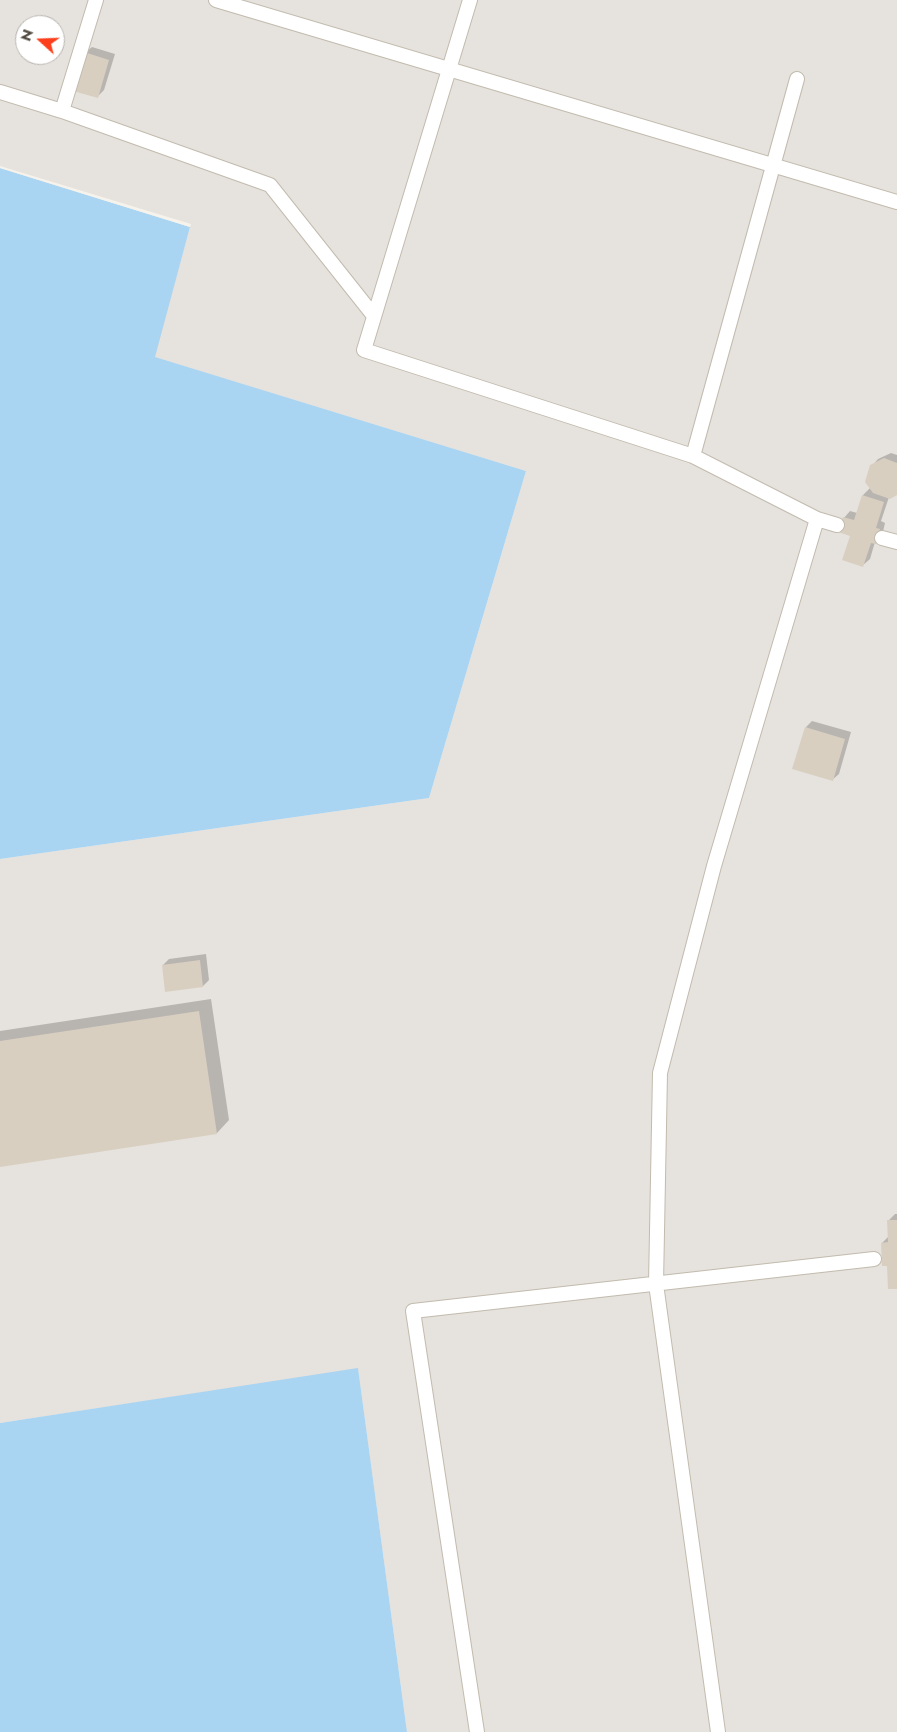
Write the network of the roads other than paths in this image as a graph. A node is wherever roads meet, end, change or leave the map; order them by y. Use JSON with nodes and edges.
{"nodes":[{"id":1,"x":96,"y":0,"type":"edge"},
{"id":2,"x":216,"y":0,"type":"edge"},
{"id":3,"x":470,"y":0,"type":"edge"},
{"id":4,"x":449,"y":69,"type":"junction"},
{"id":5,"x":797,"y":79,"type":"dead end"},
{"id":6,"x":0,"y":92,"type":"edge"},
{"id":7,"x":62,"y":111,"type":"junction"},
{"id":8,"x":774,"y":166,"type":"junction"},
{"id":9,"x":897,"y":202,"type":"edge"},
{"id":10,"x":374,"y":316,"type":"junction"},
{"id":11,"x":693,"y":456,"type":"junction"},
{"id":12,"x":817,"y":519,"type":"junction"},
{"id":13,"x":836,"y":524,"type":"dead end"},
{"id":14,"x":882,"y":538,"type":"dead end"},
{"id":15,"x":897,"y":542,"type":"edge"},
{"id":16,"x":874,"y":1259,"type":"dead end"},
{"id":17,"x":656,"y":1284,"type":"junction"},
{"id":18,"x":477,"y":1732,"type":"edge"},
{"id":19,"x":718,"y":1732,"type":"edge"}],
"edges":[{"from":1,"to":7,"type":"lane"},
{"from":2,"to":4,"type":"lane"},
{"from":3,"to":4,"type":"lane"},
{"from":4,"to":8,"type":"lane"},
{"from":4,"to":10,"type":"lane"},
{"from":5,"to":8,"type":"lane"},
{"from":6,"to":7,"type":"lane"},
{"from":7,"to":10,"type":"lane"},
{"from":8,"to":9,"type":"lane"},
{"from":8,"to":11,"type":"lane"},
{"from":10,"to":11,"type":"lane"},
{"from":11,"to":12,"type":"lane"},
{"from":12,"to":13,"type":"lane"},
{"from":12,"to":17,"type":"lane"},
{"from":14,"to":15,"type":"lane"},
{"from":16,"to":17,"type":"lane"},
{"from":17,"to":18,"type":"lane"},
{"from":17,"to":19,"type":"lane"}]}
